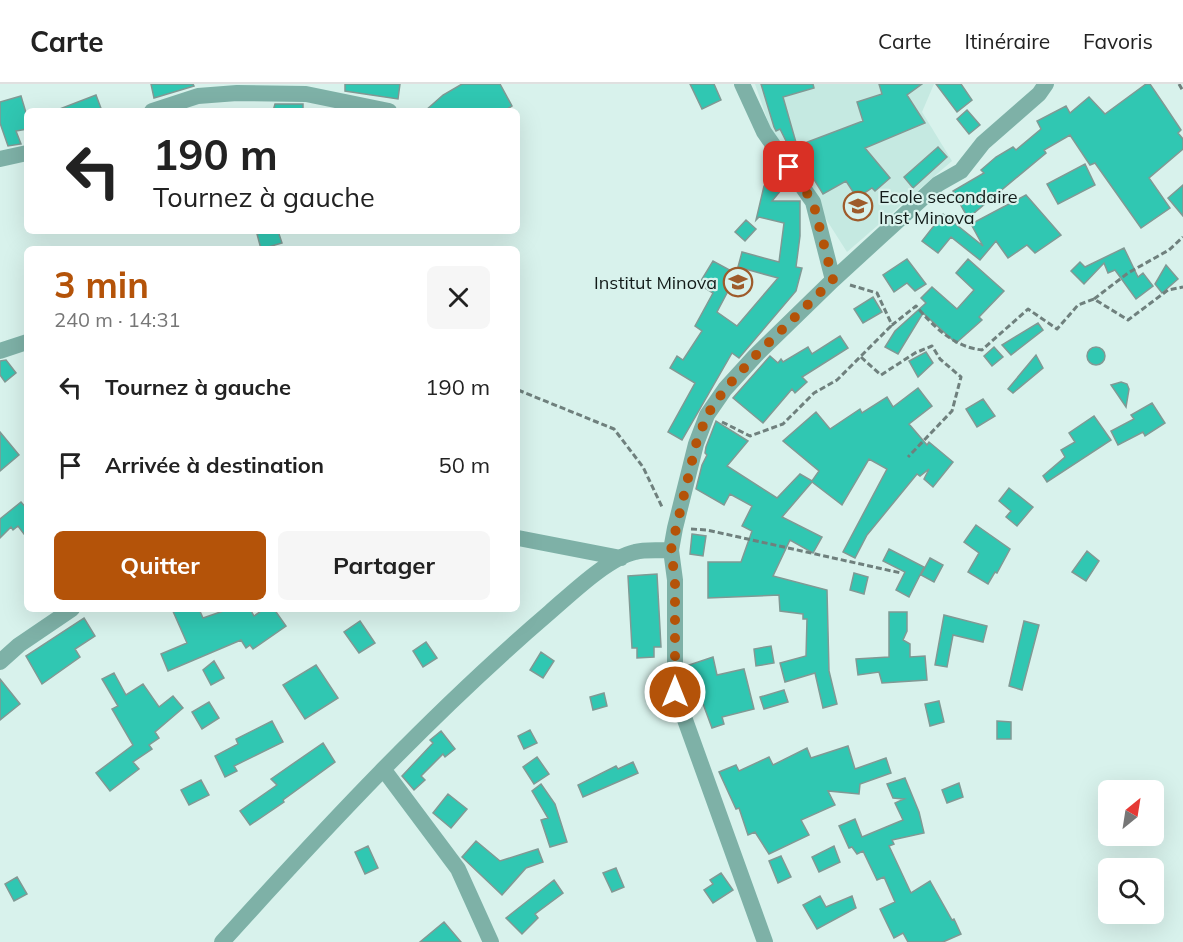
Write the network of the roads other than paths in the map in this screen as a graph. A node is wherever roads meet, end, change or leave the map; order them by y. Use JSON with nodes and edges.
{"nodes":[{"id":1,"x":742,"y":84,"type":"edge"},
{"id":2,"x":1046,"y":84,"type":"edge"},
{"id":3,"x":161,"y":108,"type":"edge"},
{"id":4,"x":374,"y":108,"type":"edge"},
{"id":5,"x":24,"y":154,"type":"edge"},
{"id":6,"x":0,"y":159,"type":"edge"},
{"id":7,"x":833,"y":280,"type":"junction"},
{"id":8,"x":24,"y":343,"type":"edge"},
{"id":9,"x":0,"y":351,"type":"edge"},
{"id":10,"x":520,"y":538,"type":"edge"},
{"id":11,"x":671,"y":550,"type":"junction"},
{"id":12,"x":621,"y":558,"type":"junction"},
{"id":13,"x":68,"y":612,"type":"edge"},
{"id":14,"x":0,"y":662,"type":"edge"},
{"id":15,"x":384,"y":770,"type":"junction"},
{"id":16,"x":222,"y":942,"type":"edge"},
{"id":17,"x":491,"y":942,"type":"edge"},
{"id":18,"x":765,"y":942,"type":"edge"}],
"edges":[{"from":1,"to":7,"type":"street"},
{"from":2,"to":7,"type":"street"},
{"from":3,"to":4,"type":"street"},
{"from":5,"to":6,"type":"street"},
{"from":7,"to":11,"type":"street"},
{"from":8,"to":9,"type":"street"},
{"from":10,"to":12,"type":"street"},
{"from":11,"to":12,"type":"street"},
{"from":11,"to":18,"type":"street"},
{"from":12,"to":15,"type":"street"},
{"from":13,"to":14,"type":"street"},
{"from":15,"to":16,"type":"street"},
{"from":15,"to":17,"type":"street"}]}
